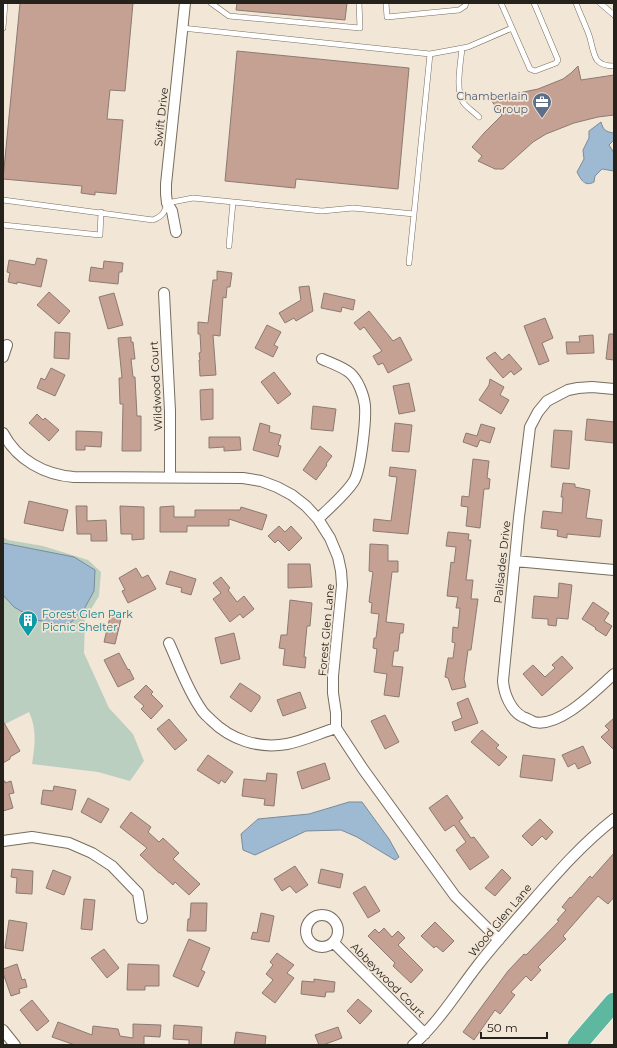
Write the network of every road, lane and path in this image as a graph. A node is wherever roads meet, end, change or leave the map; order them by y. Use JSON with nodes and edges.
{"nodes":[{"id":1,"x":5,"y":3,"type":"edge"},
{"id":2,"x":185,"y":3,"type":"edge"},
{"id":3,"x":211,"y":3,"type":"edge"},
{"id":4,"x":359,"y":3,"type":"edge"},
{"id":5,"x":386,"y":3,"type":"edge"},
{"id":6,"x":466,"y":3,"type":"edge"},
{"id":7,"x":501,"y":3,"type":"edge"},
{"id":8,"x":534,"y":3,"type":"edge"},
{"id":9,"x":576,"y":3,"type":"edge"},
{"id":10,"x":600,"y":3,"type":"edge"},
{"id":11,"x":614,"y":15,"type":"edge"},
{"id":12,"x":3,"y":28,"type":"edge"},
{"id":13,"x":182,"y":28,"type":"junction"},
{"id":14,"x":512,"y":28,"type":"junction"},
{"id":15,"x":462,"y":48,"type":"junction"},
{"id":16,"x":430,"y":54,"type":"junction"},
{"id":17,"x":614,"y":66,"type":"edge"},
{"id":18,"x":479,"y":117,"type":"dead end"},
{"id":19,"x":3,"y":200,"type":"edge"},
{"id":20,"x":233,"y":202,"type":"junction"},
{"id":21,"x":167,"y":203,"type":"junction"},
{"id":22,"x":101,"y":212,"type":"junction"},
{"id":23,"x":414,"y":214,"type":"junction"},
{"id":24,"x":3,"y":225,"type":"edge"},
{"id":25,"x":176,"y":232,"type":"dead end"},
{"id":26,"x":230,"y":246,"type":"dead end"},
{"id":27,"x":409,"y":263,"type":"dead end"},
{"id":28,"x":164,"y":293,"type":"dead end"},
{"id":29,"x":8,"y":345,"type":"dead end"},
{"id":30,"x":3,"y":357,"type":"edge"},
{"id":31,"x":322,"y":359,"type":"dead end"},
{"id":32,"x":614,"y":389,"type":"edge"},
{"id":33,"x":3,"y":433,"type":"edge"},
{"id":34,"x":170,"y":477,"type":"junction"},
{"id":35,"x":318,"y":519,"type":"junction"},
{"id":36,"x":515,"y":561,"type":"junction"},
{"id":37,"x":614,"y":570,"type":"edge"},
{"id":38,"x":169,"y":643,"type":"dead end"},
{"id":39,"x":614,"y":674,"type":"edge"},
{"id":40,"x":336,"y":728,"type":"junction"},
{"id":41,"x":614,"y":819,"type":"edge"},
{"id":42,"x":3,"y":842,"type":"edge"},
{"id":43,"x":142,"y":918,"type":"dead end"},
{"id":44,"x":499,"y":940,"type":"junction"},
{"id":45,"x":334,"y":943,"type":"dead end"},
{"id":46,"x":614,"y":1002,"type":"edge"},
{"id":47,"x":3,"y":1030,"type":"edge"},
{"id":48,"x":425,"y":1034,"type":"junction"},
{"id":49,"x":15,"y":1045,"type":"edge"},
{"id":50,"x":413,"y":1045,"type":"edge"},
{"id":51,"x":578,"y":1045,"type":"edge"}],
"edges":[{"from":1,"to":12,"type":"lane"},
{"from":2,"to":13,"type":"street","name":"Swift Drive"},
{"from":3,"to":4,"type":"lane"},
{"from":5,"to":6,"type":"lane"},
{"from":7,"to":14,"type":"lane"},
{"from":8,"to":14,"type":"lane"},
{"from":9,"to":17,"type":"lane"},
{"from":10,"to":11,"type":"lane"},
{"from":13,"to":16,"type":"lane"},
{"from":13,"to":21,"type":"street","name":"Swift Drive"},
{"from":14,"to":15,"type":"lane"},
{"from":15,"to":16,"type":"lane"},
{"from":15,"to":18,"type":"lane"},
{"from":16,"to":23,"type":"lane"},
{"from":19,"to":22,"type":"lane"},
{"from":20,"to":21,"type":"lane"},
{"from":20,"to":23,"type":"lane"},
{"from":20,"to":26,"type":"lane"},
{"from":21,"to":22,"type":"lane"},
{"from":21,"to":25,"type":"street","name":"Swift Drive"},
{"from":22,"to":24,"type":"lane"},
{"from":23,"to":27,"type":"lane"},
{"from":28,"to":34,"type":"street","name":"Wildwood Court"},
{"from":29,"to":30,"type":"street"},
{"from":31,"to":35,"type":"street"},
{"from":32,"to":36,"type":"street","name":"Palisades Drive"},
{"from":33,"to":34,"type":"street","name":"Forest Glen Lane"},
{"from":34,"to":35,"type":"street","name":"Forest Glen Lane"},
{"from":35,"to":40,"type":"street","name":"Forest Glen Lane"},
{"from":36,"to":37,"type":"street"},
{"from":36,"to":39,"type":"street","name":"Palisades Drive"},
{"from":38,"to":40,"type":"street"},
{"from":40,"to":44,"type":"street"},
{"from":41,"to":44,"type":"street","name":"Wood Glen Lane"},
{"from":42,"to":43,"type":"street"},
{"from":44,"to":48,"type":"street","name":"Wood Glen Lane"},
{"from":45,"to":48,"type":"street","name":"Abbeywood Court"},
{"from":46,"to":51,"type":"highway"},
{"from":47,"to":49,"type":"street"},
{"from":48,"to":50,"type":"street","name":"Wood Glen Lane"}]}
